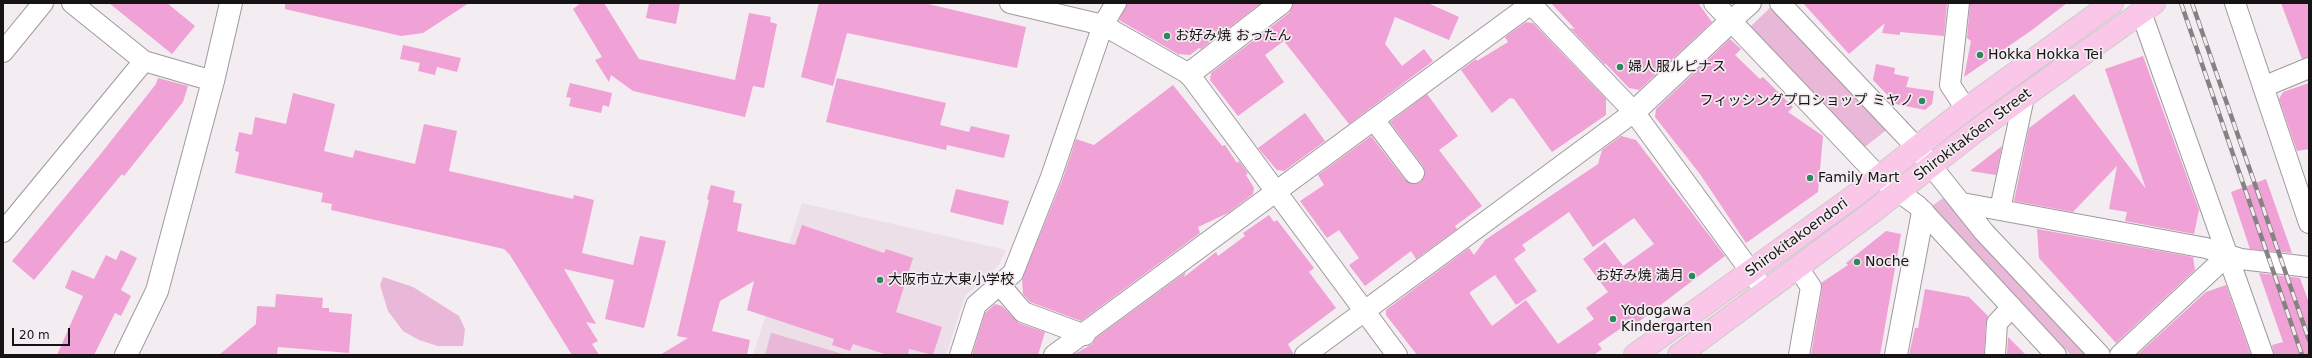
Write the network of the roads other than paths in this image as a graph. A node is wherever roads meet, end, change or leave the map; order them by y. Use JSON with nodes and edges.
{"nodes":[{"id":1,"x":43,"y":3,"type":"edge"},
{"id":2,"x":72,"y":3,"type":"edge"},
{"id":3,"x":231,"y":3,"type":"edge"},
{"id":4,"x":1010,"y":3,"type":"edge"},
{"id":5,"x":1116,"y":3,"type":"edge"},
{"id":6,"x":1281,"y":3,"type":"edge"},
{"id":7,"x":1714,"y":3,"type":"edge"},
{"id":8,"x":1752,"y":3,"type":"edge"},
{"id":9,"x":1780,"y":3,"type":"edge"},
{"id":10,"x":1959,"y":3,"type":"edge"},
{"id":11,"x":2112,"y":3,"type":"edge"},
{"id":12,"x":2235,"y":3,"type":"edge"},
{"id":13,"x":1530,"y":4,"type":"edge"},
{"id":14,"x":2147,"y":8,"type":"edge"},
{"id":15,"x":1731,"y":21,"type":"junction"},
{"id":16,"x":1103,"y":25,"type":"junction"},
{"id":17,"x":3,"y":52,"type":"edge"},
{"id":18,"x":144,"y":61,"type":"junction"},
{"id":19,"x":2309,"y":68,"type":"edge"},
{"id":20,"x":1189,"y":74,"type":"junction"},
{"id":21,"x":213,"y":81,"type":"junction"},
{"id":22,"x":2263,"y":87,"type":"junction"},
{"id":23,"x":2024,"y":97,"type":"junction"},
{"id":24,"x":1966,"y":109,"type":"junction"},
{"id":25,"x":1634,"y":112,"type":"junction"},
{"id":26,"x":1374,"y":120,"type":"junction"},
{"id":27,"x":1917,"y":148,"type":"junction"},
{"id":28,"x":1931,"y":166,"type":"junction"},
{"id":29,"x":1414,"y":173,"type":"dead end"},
{"id":30,"x":1880,"y":178,"type":"junction"},
{"id":31,"x":1277,"y":192,"type":"junction"},
{"id":32,"x":1898,"y":192,"type":"junction"},
{"id":33,"x":1962,"y":203,"type":"junction"},
{"id":34,"x":2000,"y":210,"type":"junction"},
{"id":35,"x":1922,"y":212,"type":"junction"},
{"id":36,"x":2309,"y":223,"type":"edge"},
{"id":37,"x":3,"y":232,"type":"edge"},
{"id":38,"x":2228,"y":255,"type":"junction"},
{"id":39,"x":2309,"y":267,"type":"edge"},
{"id":40,"x":1798,"y":268,"type":"junction"},
{"id":41,"x":1751,"y":272,"type":"junction"},
{"id":42,"x":1000,"y":285,"type":"junction"},
{"id":43,"x":1765,"y":291,"type":"junction"},
{"id":44,"x":2012,"y":307,"type":"junction"},
{"id":45,"x":1364,"y":310,"type":"junction"},
{"id":46,"x":1085,"y":334,"type":"junction"},
{"id":47,"x":126,"y":355,"type":"edge"},
{"id":48,"x":960,"y":355,"type":"edge"},
{"id":49,"x":1054,"y":355,"type":"edge"},
{"id":50,"x":1305,"y":355,"type":"edge"},
{"id":51,"x":1397,"y":355,"type":"edge"},
{"id":52,"x":1635,"y":355,"type":"edge"},
{"id":53,"x":1679,"y":355,"type":"edge"},
{"id":54,"x":1799,"y":355,"type":"edge"},
{"id":55,"x":1896,"y":355,"type":"edge"},
{"id":56,"x":1995,"y":355,"type":"edge"},
{"id":57,"x":2056,"y":355,"type":"edge"},
{"id":58,"x":2100,"y":355,"type":"edge"},
{"id":59,"x":2120,"y":355,"type":"edge"},
{"id":60,"x":2263,"y":355,"type":"edge"}],
"edges":[{"from":1,"to":17,"type":"street"},
{"from":2,"to":18,"type":"street"},
{"from":3,"to":21,"type":"street"},
{"from":4,"to":16,"type":"street"},
{"from":5,"to":16,"type":"street"},
{"from":6,"to":20,"type":"street"},
{"from":7,"to":15,"type":"street"},
{"from":8,"to":15,"type":"street"},
{"from":9,"to":27,"type":"street"},
{"from":10,"to":24,"type":"street"},
{"from":11,"to":24,"type":"main road","name":"Shirokitakoendori"},
{"from":12,"to":22,"type":"street"},
{"from":13,"to":25,"type":"street"},
{"from":13,"to":26,"type":"street"},
{"from":14,"to":23,"type":"main road","name":"Shirokitakōen Street"},
{"from":14,"to":38,"type":"street"},
{"from":15,"to":25,"type":"street"},
{"from":15,"to":30,"type":"street"},
{"from":16,"to":20,"type":"street"},
{"from":16,"to":42,"type":"street"},
{"from":18,"to":21,"type":"street"},
{"from":18,"to":37,"type":"street"},
{"from":19,"to":22,"type":"street"},
{"from":20,"to":31,"type":"street"},
{"from":21,"to":47,"type":"street"},
{"from":22,"to":36,"type":"street"},
{"from":23,"to":28,"type":"main road","name":"Shirokitakōen Street"},
{"from":23,"to":34,"type":"street"},
{"from":24,"to":27,"type":"main road","name":"Shirokitakoendori"},
{"from":25,"to":41,"type":"street"},
{"from":25,"to":45,"type":"street"},
{"from":26,"to":29,"type":"street"},
{"from":26,"to":31,"type":"street"},
{"from":27,"to":28,"type":"street"},
{"from":27,"to":30,"type":"main road","name":"Shirokitakoendori"},
{"from":28,"to":32,"type":"main road","name":"Shirokitakōen Street"},
{"from":28,"to":33,"type":"street"},
{"from":30,"to":32,"type":"street"},
{"from":30,"to":41,"type":"main road","name":"Shirokitakoendori"},
{"from":31,"to":45,"type":"street"},
{"from":31,"to":46,"type":"street"},
{"from":32,"to":35,"type":"street"},
{"from":32,"to":40,"type":"main road","name":"Shirokitakōen Street"},
{"from":33,"to":34,"type":"street"},
{"from":33,"to":58,"type":"street"},
{"from":34,"to":38,"type":"street"},
{"from":35,"to":44,"type":"street"},
{"from":35,"to":55,"type":"street"},
{"from":38,"to":39,"type":"street"},
{"from":38,"to":59,"type":"street"},
{"from":38,"to":60,"type":"street"},
{"from":40,"to":43,"type":"main road","name":"Shirokitakōen Street"},
{"from":40,"to":54,"type":"street"},
{"from":41,"to":43,"type":"street"},
{"from":41,"to":52,"type":"main road","name":"Shirokitakoendori"},
{"from":42,"to":46,"type":"street"},
{"from":42,"to":48,"type":"street"},
{"from":43,"to":53,"type":"main road","name":"Shirokitakōen Street"},
{"from":44,"to":56,"type":"street"},
{"from":44,"to":57,"type":"street"},
{"from":45,"to":50,"type":"street"},
{"from":45,"to":51,"type":"street"},
{"from":46,"to":49,"type":"street"}]}
